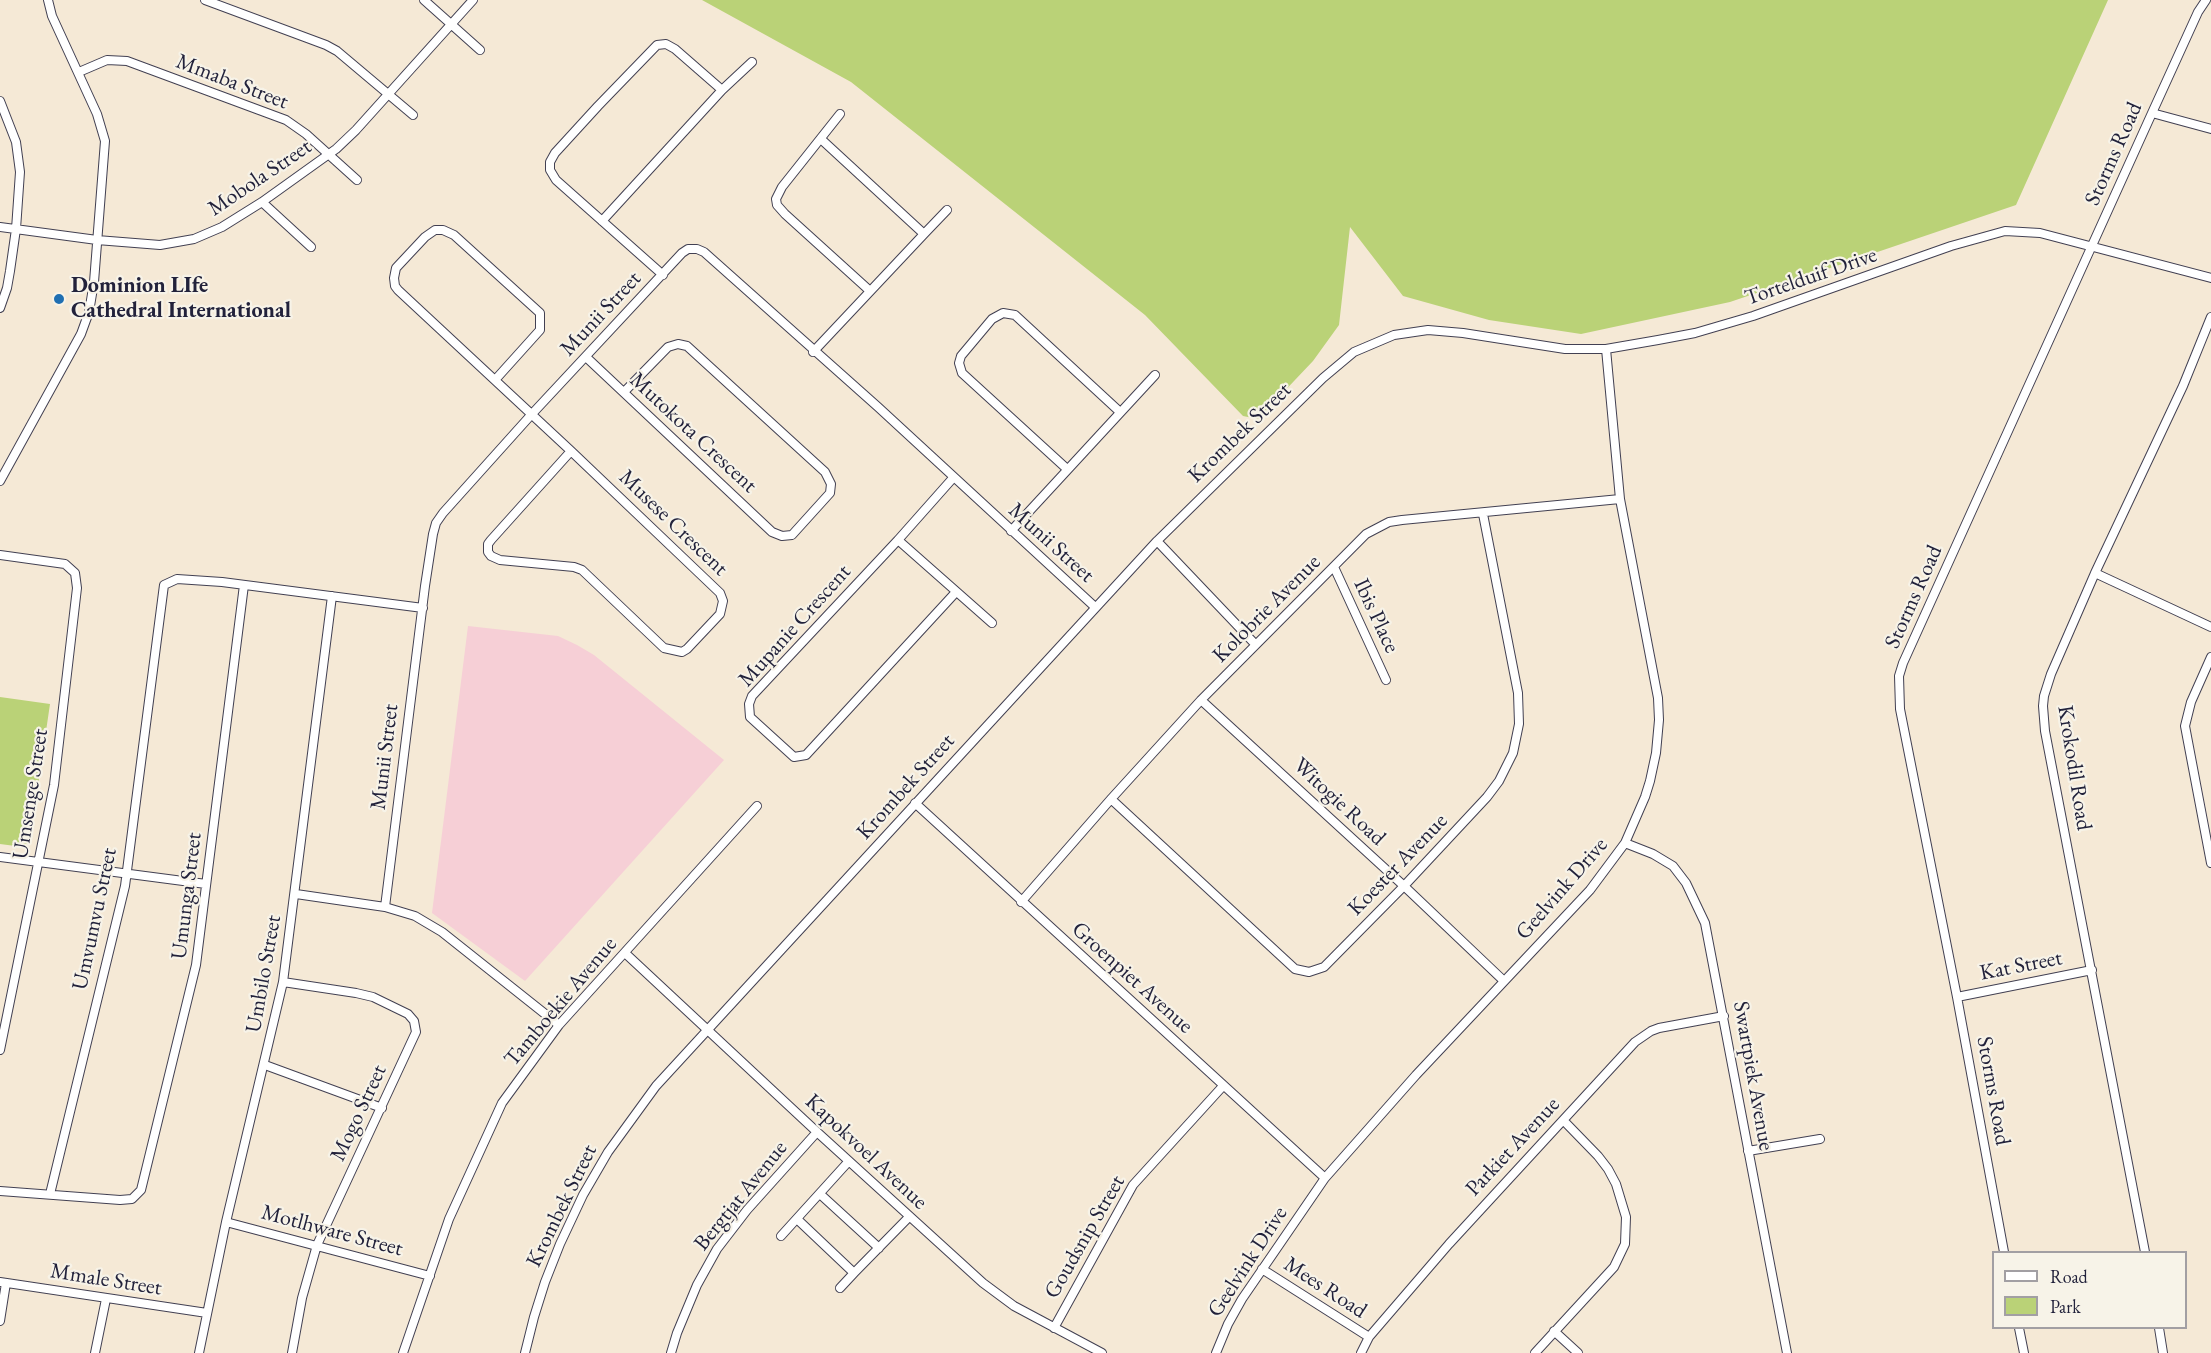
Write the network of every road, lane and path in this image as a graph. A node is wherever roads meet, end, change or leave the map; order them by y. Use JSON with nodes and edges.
{"nodes":[{"id":1,"x":48,"y":0,"type":"edge"},
{"id":2,"x":206,"y":0,"type":"edge"},
{"id":3,"x":424,"y":0,"type":"edge"},
{"id":4,"x":473,"y":0,"type":"edge"},
{"id":5,"x":2206,"y":0,"type":"edge"},
{"id":6,"x":451,"y":24,"type":"junction"},
{"id":7,"x":480,"y":50,"type":"dead end"},
{"id":8,"x":752,"y":62,"type":"dead end"},
{"id":9,"x":79,"y":72,"type":"junction"},
{"id":10,"x":722,"y":90,"type":"junction"},
{"id":11,"x":388,"y":95,"type":"junction"},
{"id":12,"x":0,"y":101,"type":"edge"},
{"id":13,"x":2152,"y":113,"type":"junction"},
{"id":14,"x":840,"y":114,"type":"dead end"},
{"id":15,"x":413,"y":115,"type":"dead end"},
{"id":16,"x":2211,"y":129,"type":"edge"},
{"id":17,"x":822,"y":140,"type":"junction"},
{"id":18,"x":328,"y":154,"type":"junction"},
{"id":19,"x":357,"y":180,"type":"dead end"},
{"id":20,"x":262,"y":202,"type":"junction"},
{"id":21,"x":947,"y":210,"type":"dead end"},
{"id":22,"x":602,"y":221,"type":"junction"},
{"id":23,"x":0,"y":227,"type":"edge"},
{"id":24,"x":16,"y":229,"type":"junction"},
{"id":25,"x":924,"y":234,"type":"junction"},
{"id":26,"x":97,"y":240,"type":"junction"},
{"id":27,"x":2092,"y":247,"type":"junction"},
{"id":28,"x":311,"y":248,"type":"dead end"},
{"id":29,"x":663,"y":274,"type":"junction"},
{"id":30,"x":2211,"y":279,"type":"edge"},
{"id":31,"x":870,"y":291,"type":"junction"},
{"id":32,"x":0,"y":308,"type":"edge"},
{"id":33,"x":2211,"y":317,"type":"edge"},
{"id":34,"x":1415,"y":331,"type":"joint"},
{"id":35,"x":1606,"y":349,"type":"junction"},
{"id":36,"x":813,"y":352,"type":"junction"},
{"id":37,"x":586,"y":357,"type":"junction"},
{"id":38,"x":1155,"y":375,"type":"dead end"},
{"id":39,"x":495,"y":380,"type":"junction"},
{"id":40,"x":624,"y":392,"type":"junction"},
{"id":41,"x":1120,"y":412,"type":"junction"},
{"id":42,"x":531,"y":415,"type":"junction"},
{"id":43,"x":571,"y":451,"type":"junction"},
{"id":44,"x":1067,"y":470,"type":"junction"},
{"id":45,"x":953,"y":478,"type":"junction"},
{"id":46,"x":0,"y":481,"type":"edge"},
{"id":47,"x":1620,"y":499,"type":"junction"},
{"id":48,"x":1483,"y":514,"type":"junction"},
{"id":49,"x":1011,"y":531,"type":"junction"},
{"id":50,"x":898,"y":540,"type":"junction"},
{"id":51,"x":1157,"y":541,"type":"junction"},
{"id":52,"x":0,"y":555,"type":"edge"},
{"id":53,"x":1334,"y":567,"type":"junction"},
{"id":54,"x":2095,"y":573,"type":"junction"},
{"id":55,"x":244,"y":585,"type":"junction"},
{"id":56,"x":956,"y":592,"type":"junction"},
{"id":57,"x":332,"y":596,"type":"junction"},
{"id":58,"x":1095,"y":607,"type":"junction"},
{"id":59,"x":423,"y":608,"type":"junction"},
{"id":60,"x":992,"y":623,"type":"dead end"},
{"id":61,"x":2211,"y":627,"type":"edge"},
{"id":62,"x":1255,"y":644,"type":"junction"},
{"id":63,"x":2211,"y":657,"type":"edge"},
{"id":64,"x":1386,"y":680,"type":"dead end"},
{"id":65,"x":1201,"y":700,"type":"junction"},
{"id":66,"x":1111,"y":799,"type":"junction"},
{"id":67,"x":915,"y":803,"type":"junction"},
{"id":68,"x":758,"y":806,"type":"dead end"},
{"id":69,"x":1625,"y":843,"type":"junction"},
{"id":70,"x":0,"y":857,"type":"edge"},
{"id":71,"x":38,"y":862,"type":"junction"},
{"id":72,"x":2211,"y":863,"type":"edge"},
{"id":73,"x":126,"y":875,"type":"junction"},
{"id":74,"x":206,"y":884,"type":"junction"},
{"id":75,"x":1404,"y":886,"type":"junction"},
{"id":76,"x":296,"y":894,"type":"junction"},
{"id":77,"x":1021,"y":902,"type":"junction"},
{"id":78,"x":385,"y":906,"type":"junction"},
{"id":79,"x":625,"y":953,"type":"junction"},
{"id":80,"x":2092,"y":970,"type":"junction"},
{"id":81,"x":1504,"y":981,"type":"junction"},
{"id":82,"x":283,"y":982,"type":"junction"},
{"id":83,"x":1957,"y":997,"type":"junction"},
{"id":84,"x":1724,"y":1016,"type":"junction"},
{"id":85,"x":559,"y":1025,"type":"junction"},
{"id":86,"x":709,"y":1030,"type":"junction"},
{"id":87,"x":0,"y":1050,"type":"edge"},
{"id":88,"x":265,"y":1065,"type":"junction"},
{"id":89,"x":1223,"y":1086,"type":"junction"},
{"id":90,"x":382,"y":1108,"type":"junction"},
{"id":91,"x":1563,"y":1120,"type":"junction"},
{"id":92,"x":817,"y":1132,"type":"junction"},
{"id":93,"x":1820,"y":1139,"type":"dead end"},
{"id":94,"x":1748,"y":1151,"type":"junction"},
{"id":95,"x":849,"y":1161,"type":"junction"},
{"id":96,"x":1325,"y":1178,"type":"junction"},
{"id":97,"x":0,"y":1191,"type":"edge"},
{"id":98,"x":50,"y":1194,"type":"junction"},
{"id":99,"x":820,"y":1194,"type":"junction"},
{"id":100,"x":909,"y":1216,"type":"junction"},
{"id":101,"x":797,"y":1219,"type":"junction"},
{"id":102,"x":226,"y":1222,"type":"junction"},
{"id":103,"x":781,"y":1236,"type":"dead end"},
{"id":104,"x":317,"y":1245,"type":"junction"},
{"id":105,"x":879,"y":1248,"type":"junction"},
{"id":106,"x":2004,"y":1251,"type":"edge"},
{"id":107,"x":2145,"y":1251,"type":"edge"},
{"id":108,"x":1262,"y":1269,"type":"junction"},
{"id":109,"x":854,"y":1273,"type":"junction"},
{"id":110,"x":430,"y":1276,"type":"junction"},
{"id":111,"x":3,"y":1282,"type":"edge"},
{"id":112,"x":840,"y":1288,"type":"dead end"},
{"id":113,"x":106,"y":1299,"type":"junction"},
{"id":114,"x":207,"y":1313,"type":"junction"},
{"id":115,"x":0,"y":1321,"type":"edge"},
{"id":116,"x":1054,"y":1328,"type":"junction"},
{"id":117,"x":2019,"y":1329,"type":"edge"},
{"id":118,"x":2159,"y":1329,"type":"edge"},
{"id":119,"x":1554,"y":1331,"type":"junction"},
{"id":120,"x":1369,"y":1337,"type":"junction"},
{"id":121,"x":95,"y":1353,"type":"edge"},
{"id":122,"x":199,"y":1353,"type":"edge"},
{"id":123,"x":292,"y":1353,"type":"edge"},
{"id":124,"x":403,"y":1353,"type":"edge"},
{"id":125,"x":525,"y":1353,"type":"edge"},
{"id":126,"x":671,"y":1353,"type":"edge"},
{"id":127,"x":1102,"y":1353,"type":"edge"},
{"id":128,"x":1216,"y":1353,"type":"edge"},
{"id":129,"x":1361,"y":1353,"type":"edge"},
{"id":130,"x":1535,"y":1353,"type":"edge"},
{"id":131,"x":1578,"y":1353,"type":"edge"},
{"id":132,"x":1786,"y":1353,"type":"edge"},
{"id":133,"x":2024,"y":1353,"type":"edge"},
{"id":134,"x":2163,"y":1353,"type":"edge"}],
"edges":[{"from":1,"to":9,"type":"street"},
{"from":2,"to":11,"type":"street"},
{"from":3,"to":6,"type":"street"},
{"from":4,"to":6,"type":"street","name":"Mobola Street"},
{"from":5,"to":13,"type":"street","name":"Storms Road"},
{"from":6,"to":7,"type":"street"},
{"from":6,"to":11,"type":"street","name":"Mobola Street"},
{"from":8,"to":10,"type":"street"},
{"from":9,"to":18,"type":"street","name":"Mmaba Street"},
{"from":9,"to":26,"type":"street"},
{"from":10,"to":22,"type":"street"},
{"from":10,"to":22,"type":"street"},
{"from":11,"to":15,"type":"street"},
{"from":11,"to":18,"type":"street","name":"Mobola Street"},
{"from":12,"to":24,"type":"street"},
{"from":13,"to":16,"type":"street"},
{"from":13,"to":27,"type":"street","name":"Storms Road"},
{"from":14,"to":17,"type":"street"},
{"from":17,"to":25,"type":"street"},
{"from":17,"to":31,"type":"street"},
{"from":18,"to":19,"type":"street","name":"Mmaba Street"},
{"from":18,"to":20,"type":"street","name":"Mobola Street"},
{"from":20,"to":26,"type":"street","name":"Mobola Street"},
{"from":20,"to":28,"type":"street"},
{"from":21,"to":25,"type":"street"},
{"from":22,"to":29,"type":"street"},
{"from":23,"to":24,"type":"street","name":"Mobola Street"},
{"from":24,"to":26,"type":"street","name":"Mobola Street"},
{"from":24,"to":32,"type":"street"},
{"from":25,"to":31,"type":"street"},
{"from":26,"to":46,"type":"street"},
{"from":27,"to":30,"type":"street","name":"Tortelduif Drive"},
{"from":27,"to":35,"type":"street","name":"Tortelduif Drive"},
{"from":27,"to":83,"type":"street","name":"Storms Road"},
{"from":29,"to":36,"type":"street","name":"Munii Street"},
{"from":29,"to":37,"type":"street","name":"Munii Street"},
{"from":31,"to":36,"type":"street"},
{"from":33,"to":54,"type":"street","name":"Krokodil Road"},
{"from":34,"to":35,"type":"street","name":"Tortelduif Drive"},
{"from":34,"to":51,"type":"street","name":"Krombek Street"},
{"from":35,"to":47,"type":"street","name":"Geelvink Drive"},
{"from":36,"to":45,"type":"street","name":"Munii Street"},
{"from":37,"to":40,"type":"street","name":"Mutokota Crescent"},
{"from":37,"to":42,"type":"street","name":"Munii Street"},
{"from":38,"to":41,"type":"street"},
{"from":39,"to":39,"type":"street","name":"Musese Crescent"},
{"from":39,"to":42,"type":"street","name":"Musese Crescent"},
{"from":40,"to":40,"type":"street","name":"Mutokota Crescent"},
{"from":41,"to":44,"type":"street"},
{"from":41,"to":44,"type":"street"},
{"from":42,"to":43,"type":"street","name":"Musese Crescent"},
{"from":42,"to":59,"type":"street","name":"Munii Street"},
{"from":43,"to":43,"type":"street","name":"Musese Crescent"},
{"from":44,"to":49,"type":"street"},
{"from":45,"to":49,"type":"street","name":"Munii Street"},
{"from":45,"to":50,"type":"street","name":"Mupanie Crescent"},
{"from":47,"to":48,"type":"street","name":"Kolobrie Avenue"},
{"from":47,"to":69,"type":"street","name":"Geelvink Drive"},
{"from":48,"to":53,"type":"street","name":"Kolobrie Avenue"},
{"from":48,"to":75,"type":"street","name":"Koester Avenue"},
{"from":49,"to":58,"type":"street","name":"Munii Street"},
{"from":50,"to":56,"type":"street"},
{"from":50,"to":56,"type":"street","name":"Mupanie Crescent"},
{"from":51,"to":58,"type":"street","name":"Krombek Street"},
{"from":51,"to":62,"type":"street"},
{"from":52,"to":71,"type":"street","name":"Umsenge Street"},
{"from":53,"to":62,"type":"street","name":"Kolobrie Avenue"},
{"from":53,"to":64,"type":"street","name":"Ibis Place"},
{"from":54,"to":61,"type":"street"},
{"from":54,"to":80,"type":"street","name":"Krokodil Road"},
{"from":55,"to":57,"type":"street"},
{"from":55,"to":73,"type":"street","name":"Umvumvu Street"},
{"from":55,"to":74,"type":"street","name":"Umunga Street"},
{"from":56,"to":60,"type":"street"},
{"from":57,"to":59,"type":"street"},
{"from":57,"to":76,"type":"street","name":"Umbilo Street"},
{"from":58,"to":67,"type":"street","name":"Krombek Street"},
{"from":59,"to":78,"type":"street","name":"Munii Street"},
{"from":62,"to":65,"type":"street","name":"Kolobrie Avenue"},
{"from":63,"to":72,"type":"street"},
{"from":65,"to":66,"type":"street","name":"Kolobrie Avenue"},
{"from":65,"to":75,"type":"street","name":"Witogie Road"},
{"from":66,"to":75,"type":"street","name":"Koester Avenue"},
{"from":66,"to":77,"type":"street","name":"Kolobrie Avenue"},
{"from":67,"to":77,"type":"street","name":"Groenpiet Avenue"},
{"from":67,"to":86,"type":"street","name":"Krombek Street"},
{"from":68,"to":79,"type":"street","name":"Tamboekie Avenue"},
{"from":69,"to":81,"type":"street","name":"Geelvink Drive"},
{"from":69,"to":84,"type":"street","name":"Swartpiek Avenue"},
{"from":70,"to":71,"type":"street"},
{"from":71,"to":73,"type":"street"},
{"from":71,"to":87,"type":"street","name":"Umsenge Street"},
{"from":73,"to":74,"type":"street"},
{"from":73,"to":98,"type":"street","name":"Umvumvu Street"},
{"from":74,"to":98,"type":"street","name":"Umunga Street"},
{"from":75,"to":81,"type":"street","name":"Witogie Road"},
{"from":76,"to":78,"type":"street"},
{"from":76,"to":82,"type":"street","name":"Umbilo Street"},
{"from":77,"to":89,"type":"street","name":"Groenpiet Avenue"},
{"from":78,"to":85,"type":"street"},
{"from":79,"to":85,"type":"street","name":"Tamboekie Avenue"},
{"from":79,"to":86,"type":"street","name":"Kapokvoel Avenue"},
{"from":80,"to":83,"type":"street","name":"Kat Street"},
{"from":80,"to":107,"type":"street","name":"Krokodil Road"},
{"from":81,"to":96,"type":"street","name":"Geelvink Drive"},
{"from":82,"to":88,"type":"street","name":"Umbilo Street"},
{"from":82,"to":90,"type":"street","name":"Mogo Street"},
{"from":83,"to":106,"type":"street","name":"Storms Road"},
{"from":84,"to":91,"type":"street","name":"Parkiet Avenue"},
{"from":84,"to":94,"type":"street","name":"Swartpiek Avenue"},
{"from":85,"to":110,"type":"street","name":"Tamboekie Avenue"},
{"from":86,"to":92,"type":"street","name":"Kapokvoel Avenue"},
{"from":86,"to":125,"type":"street","name":"Krombek Street"},
{"from":88,"to":90,"type":"street"},
{"from":88,"to":102,"type":"street","name":"Umbilo Street"},
{"from":89,"to":96,"type":"street","name":"Groenpiet Avenue"},
{"from":89,"to":116,"type":"street","name":"Goudsnip Street"},
{"from":90,"to":104,"type":"street","name":"Mogo Street"},
{"from":91,"to":119,"type":"street"},
{"from":91,"to":120,"type":"street","name":"Parkiet Avenue"},
{"from":92,"to":95,"type":"street","name":"Kapokvoel Avenue"},
{"from":92,"to":126,"type":"street","name":"Bergtjat Avenue"},
{"from":93,"to":94,"type":"street"},
{"from":94,"to":132,"type":"street","name":"Swartpiek Avenue"},
{"from":95,"to":99,"type":"street"},
{"from":95,"to":100,"type":"street","name":"Kapokvoel Avenue"},
{"from":96,"to":108,"type":"street","name":"Geelvink Drive"},
{"from":97,"to":98,"type":"street"},
{"from":99,"to":101,"type":"street"},
{"from":99,"to":105,"type":"street"},
{"from":100,"to":105,"type":"street"},
{"from":100,"to":116,"type":"street","name":"Kapokvoel Avenue"},
{"from":101,"to":103,"type":"street"},
{"from":101,"to":109,"type":"street"},
{"from":102,"to":104,"type":"street","name":"Motlhware Street"},
{"from":102,"to":114,"type":"street","name":"Umbilo Street"},
{"from":104,"to":110,"type":"street","name":"Motlhware Street"},
{"from":104,"to":123,"type":"street","name":"Mogo Street"},
{"from":105,"to":109,"type":"street"},
{"from":108,"to":120,"type":"street","name":"Mees Road"},
{"from":108,"to":128,"type":"street","name":"Geelvink Drive"},
{"from":109,"to":112,"type":"street"},
{"from":110,"to":124,"type":"street","name":"Tamboekie Avenue"},
{"from":111,"to":113,"type":"street","name":"Mmale Street"},
{"from":111,"to":115,"type":"street"},
{"from":113,"to":114,"type":"street","name":"Mmale Street"},
{"from":113,"to":121,"type":"street"},
{"from":114,"to":122,"type":"street","name":"Umbilo Street"},
{"from":116,"to":127,"type":"street","name":"Kapokvoel Avenue"},
{"from":117,"to":133,"type":"street"},
{"from":118,"to":134,"type":"street"},
{"from":119,"to":130,"type":"street"},
{"from":119,"to":131,"type":"street"},
{"from":120,"to":129,"type":"street","name":"Parkiet Avenue"}]}
